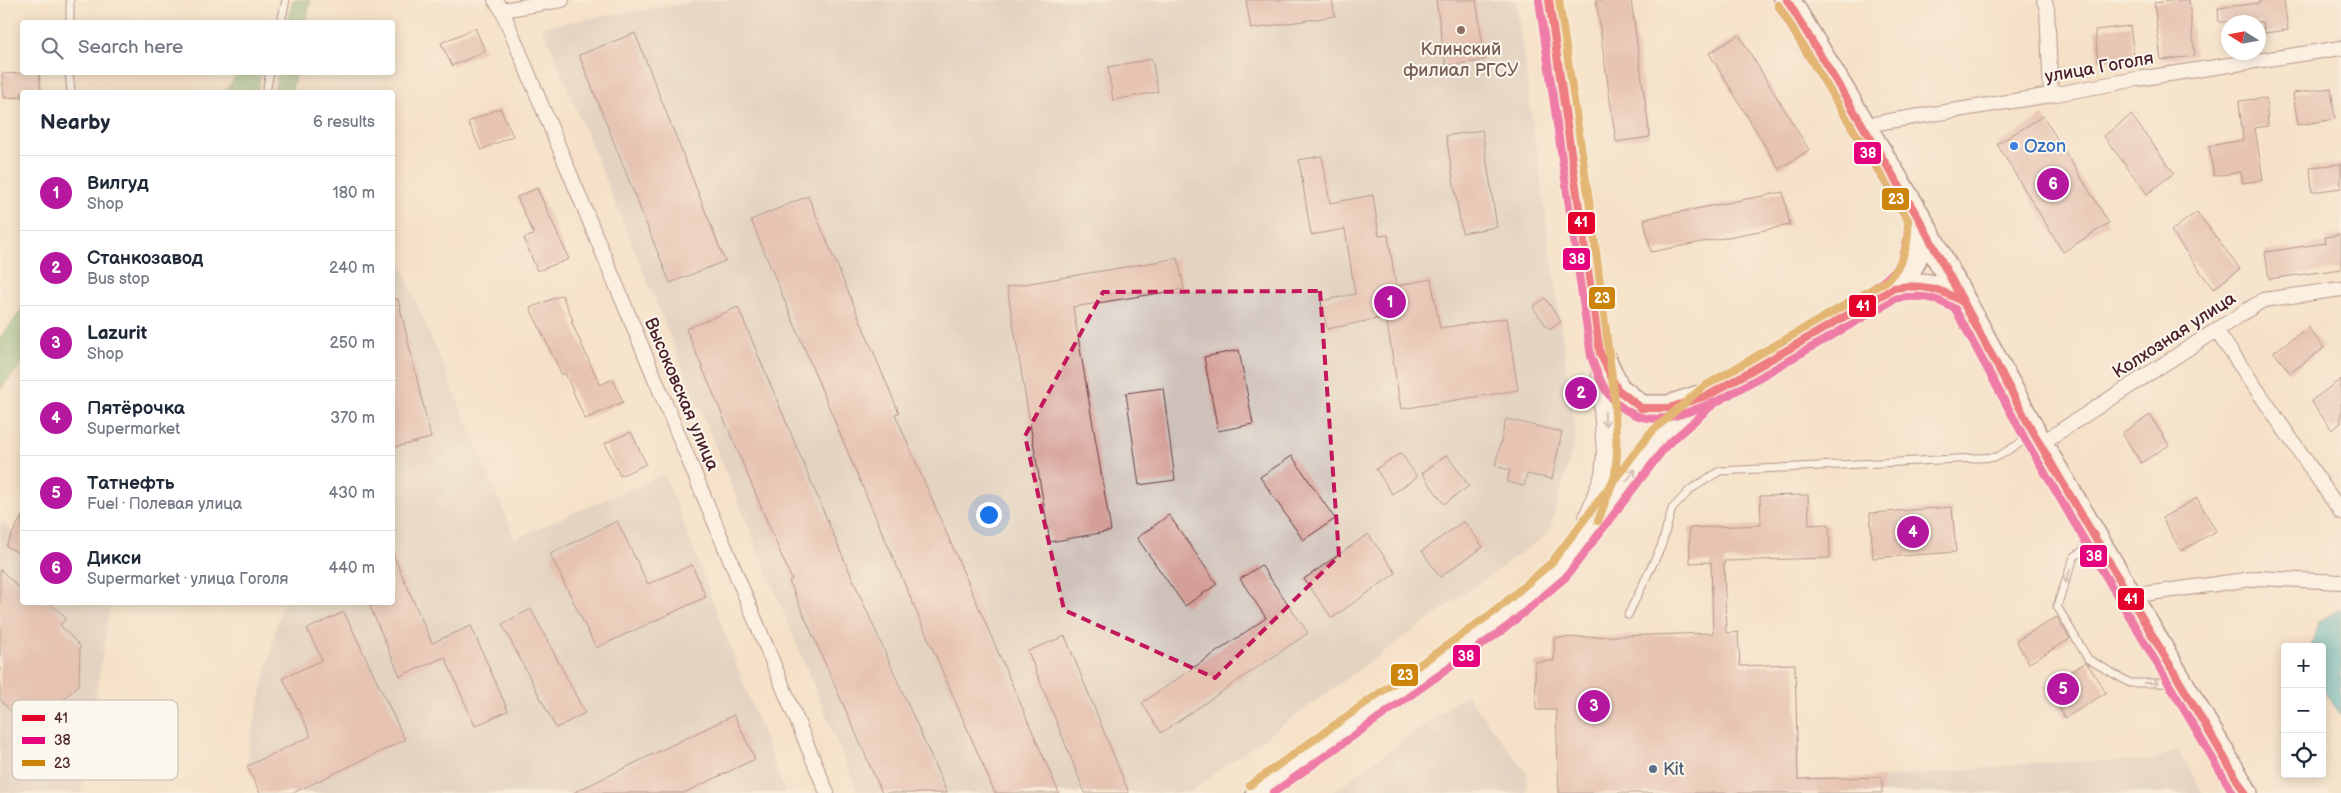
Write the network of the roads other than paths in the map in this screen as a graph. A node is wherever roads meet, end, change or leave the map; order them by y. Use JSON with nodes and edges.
{"nodes":[{"id":1,"x":70,"y":0,"type":"edge"},
{"id":2,"x":286,"y":0,"type":"edge"},
{"id":3,"x":562,"y":0,"type":"edge"},
{"id":4,"x":1549,"y":0,"type":"edge"},
{"id":5,"x":1787,"y":0,"type":"edge"},
{"id":6,"x":2044,"y":0,"type":"edge"},
{"id":7,"x":498,"y":5,"type":"edge"},
{"id":8,"x":70,"y":20,"type":"edge"},
{"id":9,"x":282,"y":20,"type":"edge"},
{"id":10,"x":2341,"y":48,"type":"edge"},
{"id":11,"x":69,"y":75,"type":"edge"},
{"id":12,"x":269,"y":75,"type":"edge"},
{"id":13,"x":71,"y":90,"type":"edge"},
{"id":14,"x":266,"y":90,"type":"edge"},
{"id":15,"x":2051,"y":95,"type":"junction"},
{"id":16,"x":1865,"y":130,"type":"junction"},
{"id":17,"x":1918,"y":217,"type":"junction"},
{"id":18,"x":1894,"y":288,"type":"junction"},
{"id":19,"x":2341,"y":289,"type":"edge"},
{"id":20,"x":1963,"y":302,"type":"junction"},
{"id":21,"x":2216,"y":330,"type":"junction"},
{"id":22,"x":1600,"y":353,"type":"junction"},
{"id":23,"x":1709,"y":395,"type":"junction"},
{"id":24,"x":2037,"y":439,"type":"junction"},
{"id":25,"x":2341,"y":512,"type":"edge"},
{"id":26,"x":2098,"y":540,"type":"junction"},
{"id":27,"x":1559,"y":569,"type":"junction"},
{"id":28,"x":2341,"y":582,"type":"edge"},
{"id":29,"x":2130,"y":596,"type":"junction"},
{"id":30,"x":1628,"y":615,"type":"dead end"},
{"id":31,"x":2183,"y":689,"type":"junction"},
{"id":32,"x":827,"y":793,"type":"edge"},
{"id":33,"x":1256,"y":793,"type":"edge"},
{"id":34,"x":2244,"y":793,"type":"edge"}],
"edges":[{"from":1,"to":8,"type":"lane"},
{"from":2,"to":9,"type":"lane"},
{"from":3,"to":7,"type":"street"},
{"from":4,"to":22,"type":"highway"},
{"from":5,"to":16,"type":"highway"},
{"from":6,"to":15,"type":"street"},
{"from":7,"to":32,"type":"street","name":"Высоковская улица"},
{"from":10,"to":15,"type":"street","name":"улица Гоголя"},
{"from":11,"to":13,"type":"lane"},
{"from":12,"to":14,"type":"lane"},
{"from":15,"to":16,"type":"street","name":"улица Гоголя"},
{"from":16,"to":17,"type":"highway"},
{"from":17,"to":18,"type":"highway"},
{"from":17,"to":20,"type":"highway"},
{"from":18,"to":20,"type":"highway"},
{"from":18,"to":23,"type":"highway"},
{"from":19,"to":21,"type":"street","name":"Колхозная улица"},
{"from":20,"to":24,"type":"highway"},
{"from":21,"to":24,"type":"street","name":"Колхозная улица"},
{"from":21,"to":25,"type":"street"},
{"from":22,"to":23,"type":"highway"},
{"from":22,"to":27,"type":"street","one_way":true},
{"from":27,"to":23,"type":"street","one_way":true},
{"from":24,"to":26,"type":"highway"},
{"from":24,"to":30,"type":"lane"},
{"from":26,"to":29,"type":"highway"},
{"from":26,"to":31,"type":"lane","one_way":true},
{"from":27,"to":33,"type":"street"},
{"from":28,"to":29,"type":"street"},
{"from":29,"to":31,"type":"highway"},
{"from":31,"to":34,"type":"highway"}]}
